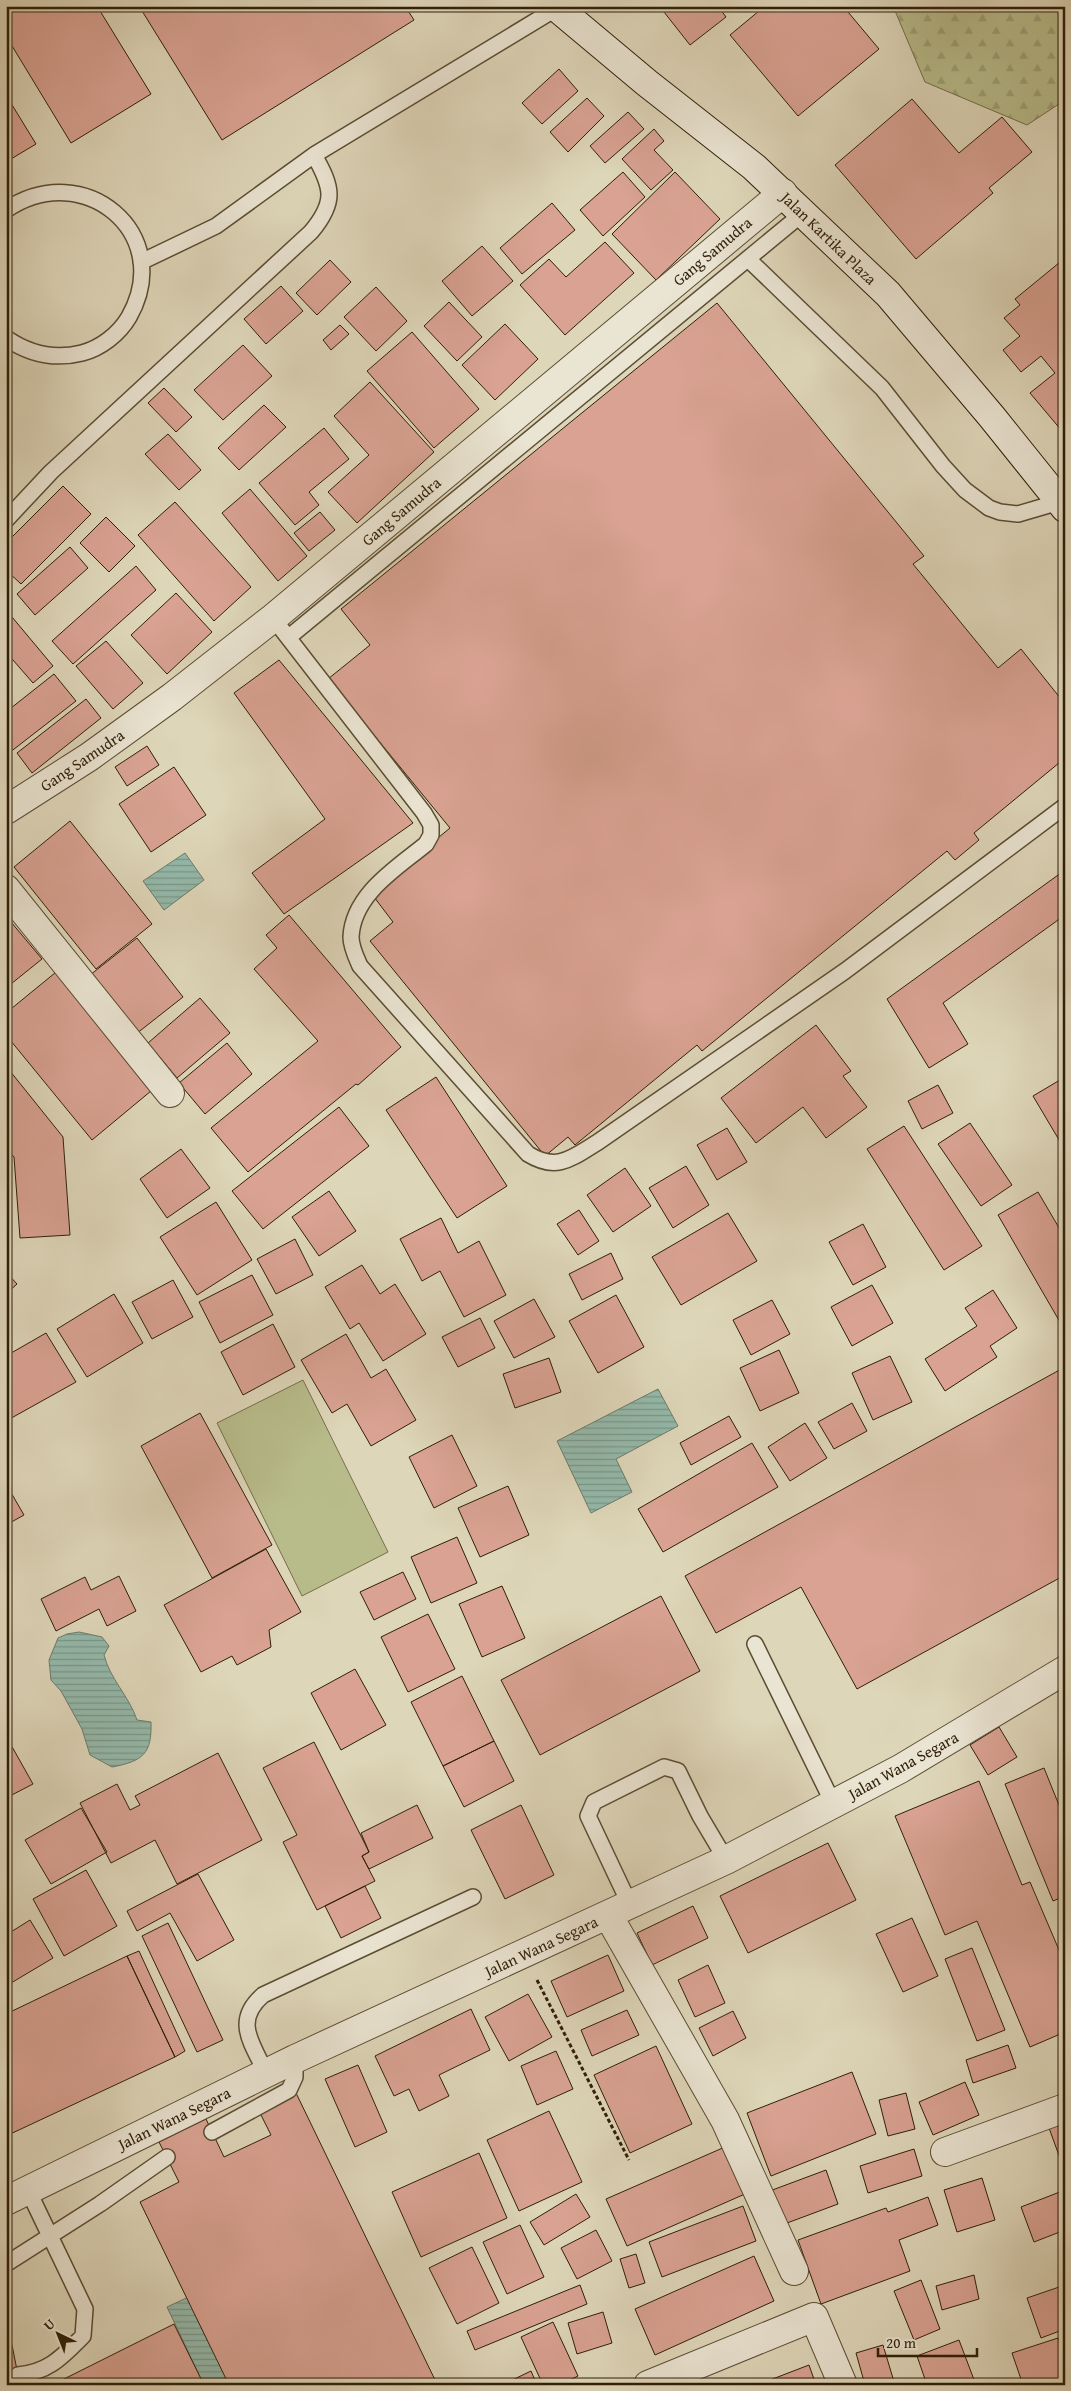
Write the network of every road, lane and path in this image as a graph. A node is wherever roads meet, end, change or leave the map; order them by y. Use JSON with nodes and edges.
{"nodes":[{"id":1,"x":556,"y":7,"type":"edge"},
{"id":2,"x":314,"y":155,"type":"junction"},
{"id":3,"x":782,"y":193,"type":"junction"},
{"id":4,"x":6,"y":210,"type":"edge"},
{"id":5,"x":802,"y":214,"type":"junction"},
{"id":6,"x":748,"y":258,"type":"junction"},
{"id":7,"x":141,"y":262,"type":"junction"},
{"id":8,"x":6,"y":338,"type":"edge"},
{"id":9,"x":1062,"y":505,"type":"edge"},
{"id":10,"x":6,"y":520,"type":"edge"},
{"id":11,"x":281,"y":627,"type":"junction"},
{"id":12,"x":1065,"y":806,"type":"edge"},
{"id":13,"x":6,"y":810,"type":"edge"},
{"id":14,"x":6,"y":889,"type":"edge"},
{"id":15,"x":170,"y":1093,"type":"dead end"},
{"id":16,"x":755,"y":1644,"type":"dead end"},
{"id":17,"x":1065,"y":1670,"type":"edge"},
{"id":18,"x":833,"y":1803,"type":"junction"},
{"id":19,"x":726,"y":1860,"type":"junction"},
{"id":20,"x":473,"y":1898,"type":"dead end"},
{"id":21,"x":619,"y":1910,"type":"junction"},
{"id":22,"x":533,"y":1973,"type":"dead end"},
{"id":23,"x":295,"y":2059,"type":"junction"},
{"id":24,"x":266,"y":2073,"type":"junction"},
{"id":25,"x":1065,"y":2108,"type":"edge"},
{"id":26,"x":212,"y":2132,"type":"dead end"},
{"id":27,"x":945,"y":2152,"type":"dead end"},
{"id":28,"x":167,"y":2157,"type":"dead end"},
{"id":29,"x":629,"y":2160,"type":"dead end"},
{"id":30,"x":17,"y":2196,"type":"edge"},
{"id":31,"x":51,"y":2236,"type":"junction"},
{"id":32,"x":6,"y":2264,"type":"edge"},
{"id":33,"x":794,"y":2271,"type":"dead end"},
{"id":34,"x":18,"y":2375,"type":"dead end"},
{"id":35,"x":648,"y":2385,"type":"edge"},
{"id":36,"x":843,"y":2385,"type":"edge"}],
"edges":[{"from":1,"to":2,"type":"lane"},
{"from":1,"to":3,"type":"street","name":"Jalan Kartika Plaza"},
{"from":2,"to":7,"type":"lane"},
{"from":2,"to":10,"type":"lane"},
{"from":3,"to":5,"type":"street","name":"Jalan Kartika Plaza"},
{"from":3,"to":11,"type":"street","name":"Gang Samudra"},
{"from":4,"to":7,"type":"lane"},
{"from":5,"to":6,"type":"lane"},
{"from":5,"to":9,"type":"street","name":"Jalan Kartika Plaza"},
{"from":6,"to":9,"type":"lane"},
{"from":6,"to":11,"type":"lane"},
{"from":7,"to":8,"type":"lane"},
{"from":11,"to":12,"type":"lane"},
{"from":11,"to":13,"type":"street","name":"Gang Samudra"},
{"from":14,"to":15,"type":"street"},
{"from":16,"to":18,"type":"lane"},
{"from":17,"to":18,"type":"street","name":"Jalan Wana Segara"},
{"from":18,"to":19,"type":"street","name":"Jalan Wana Segara"},
{"from":19,"to":21,"type":"street","name":"Jalan Wana Segara"},
{"from":19,"to":21,"type":"lane"},
{"from":20,"to":24,"type":"lane"},
{"from":21,"to":23,"type":"street","name":"Jalan Wana Segara"},
{"from":21,"to":33,"type":"street"},
{"from":22,"to":29,"type":"path"},
{"from":23,"to":24,"type":"street","name":"Jalan Wana Segara"},
{"from":23,"to":26,"type":"lane"},
{"from":24,"to":30,"type":"street","name":"Jalan Wana Segara"},
{"from":25,"to":27,"type":"street"},
{"from":28,"to":31,"type":"lane"},
{"from":30,"to":31,"type":"lane"},
{"from":31,"to":32,"type":"lane"},
{"from":31,"to":34,"type":"lane"},
{"from":35,"to":36,"type":"street"}]}
